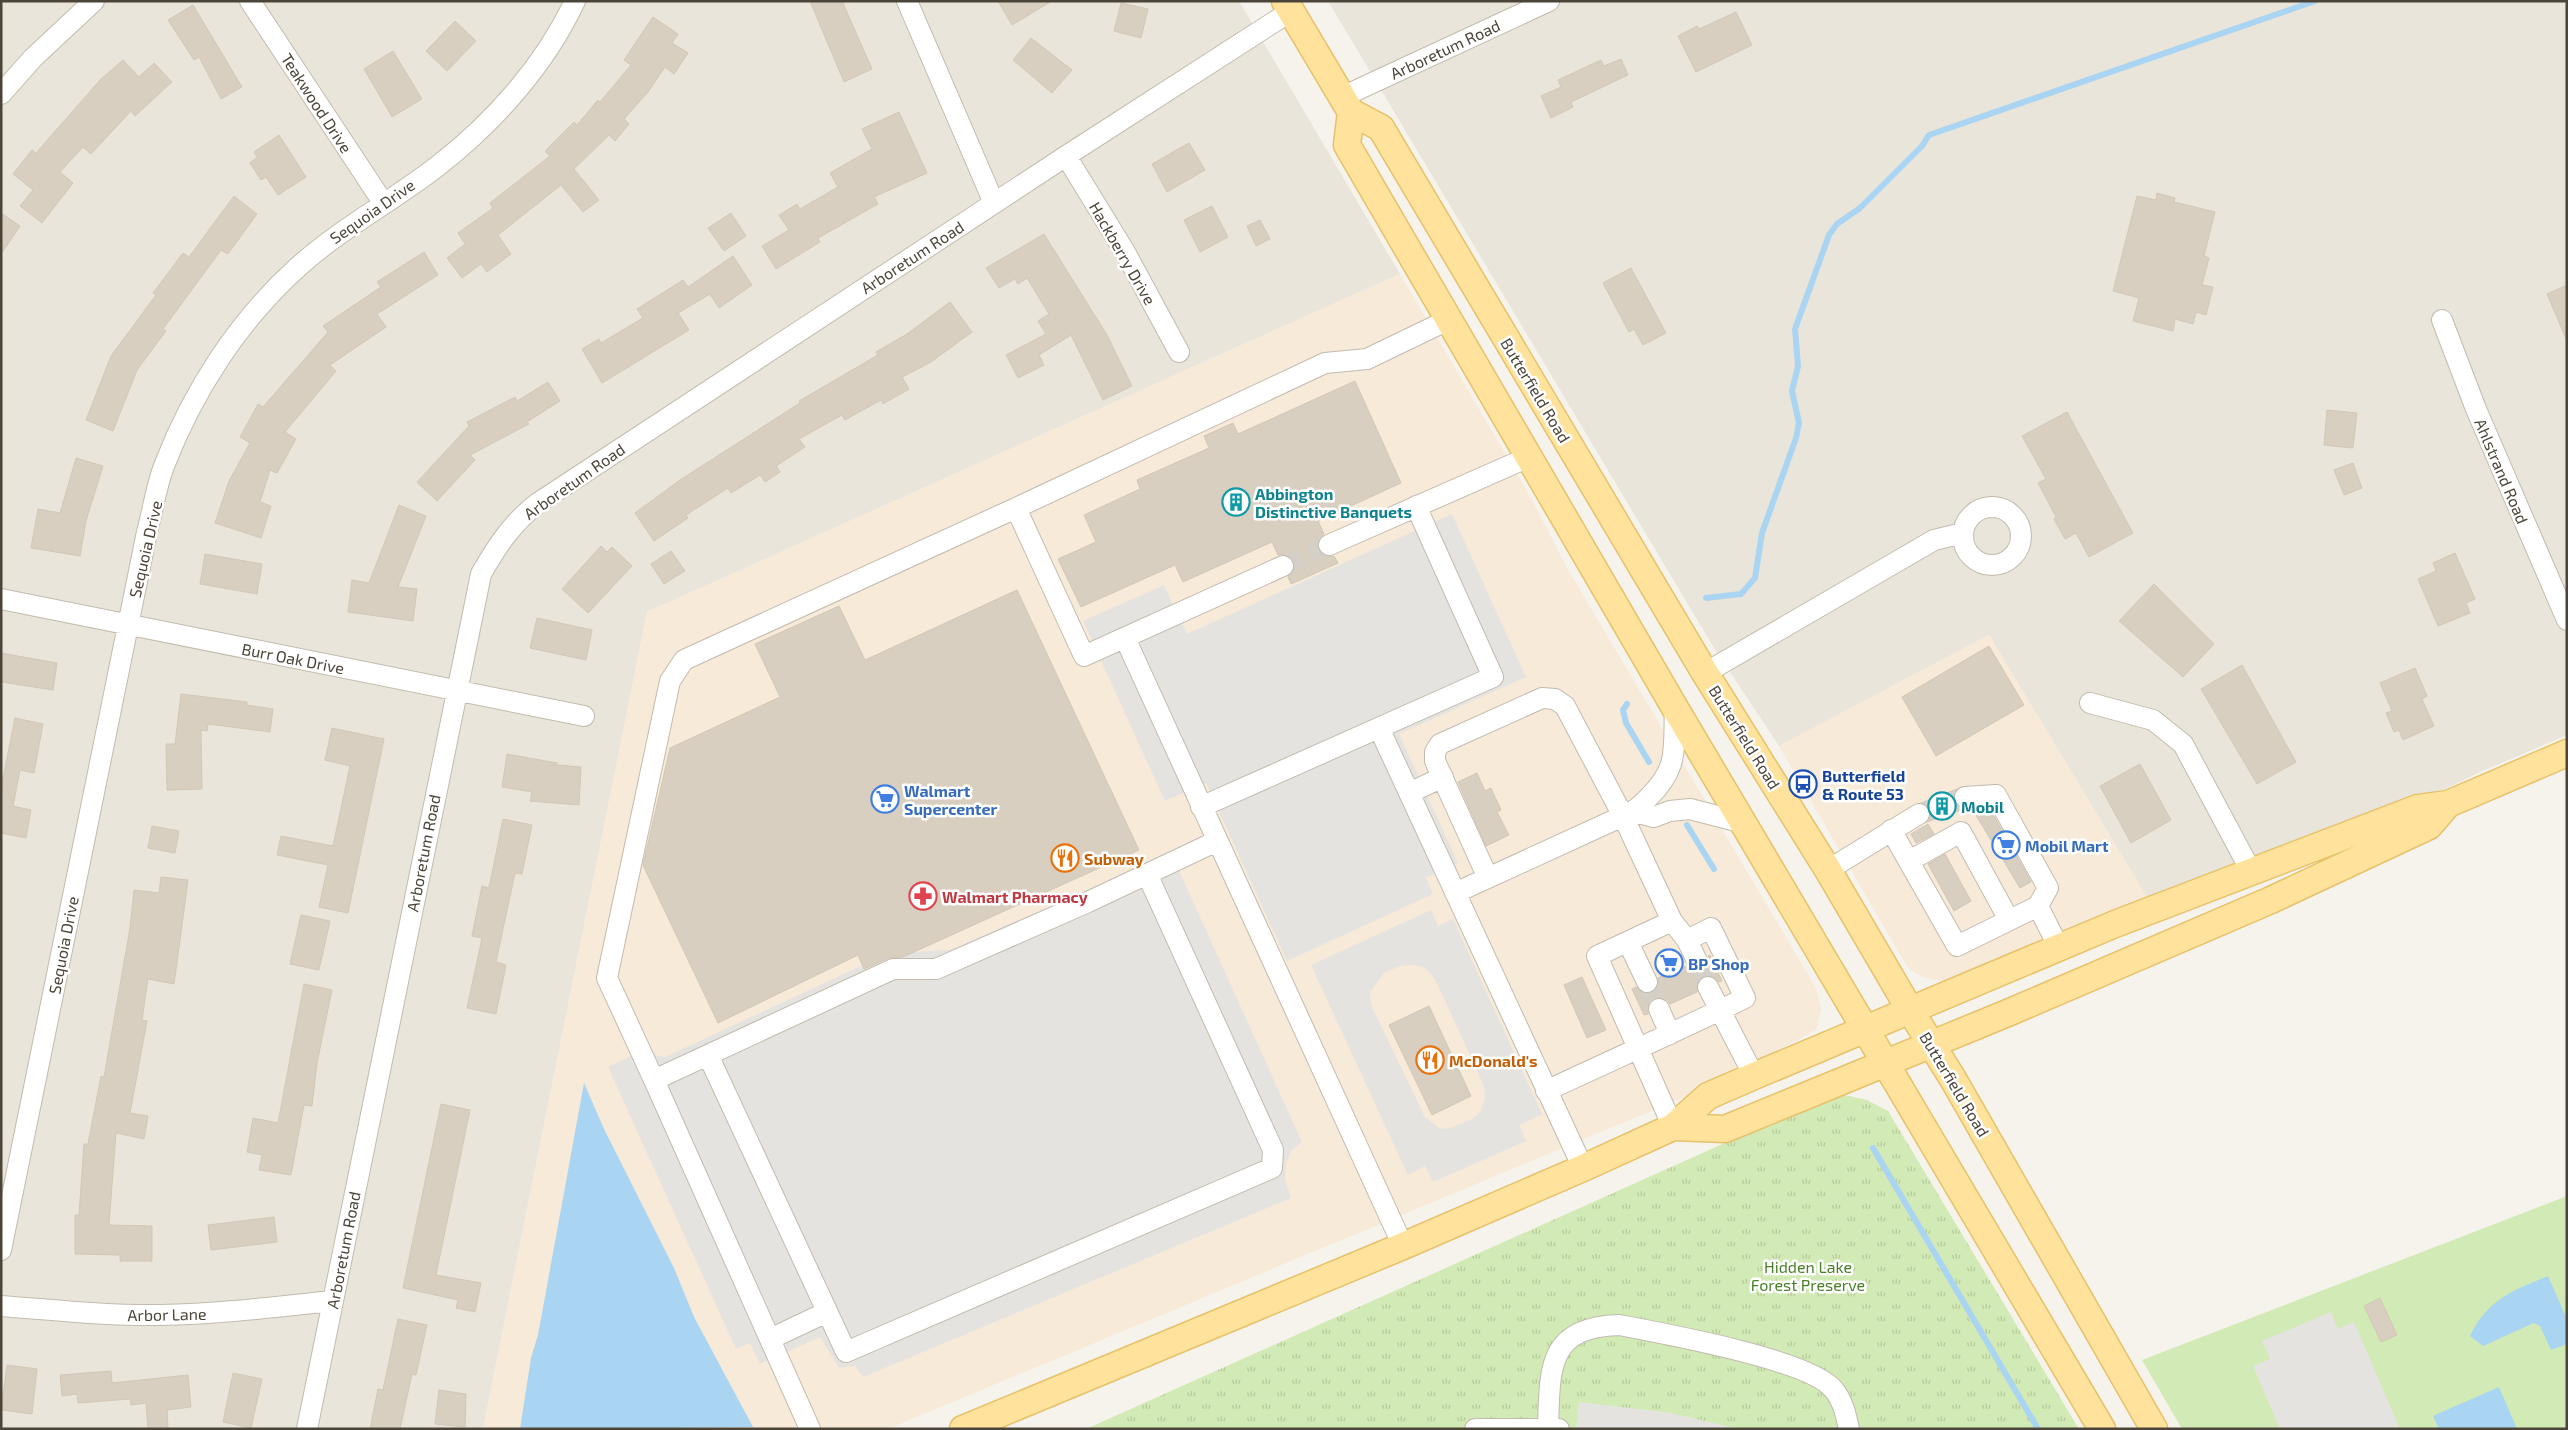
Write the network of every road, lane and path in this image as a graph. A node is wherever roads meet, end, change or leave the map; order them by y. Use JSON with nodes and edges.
{"nodes":[{"id":1,"x":94,"y":1,"type":"edge"},
{"id":2,"x":250,"y":1,"type":"edge"},
{"id":3,"x":575,"y":1,"type":"edge"},
{"id":4,"x":907,"y":1,"type":"edge"},
{"id":5,"x":1549,"y":1,"type":"edge"},
{"id":6,"x":1288,"y":6,"type":"edge"},
{"id":7,"x":1,"y":94,"type":"edge"},
{"id":8,"x":1346,"y":105,"type":"junction"},
{"id":9,"x":1066,"y":156,"type":"junction"},
{"id":10,"x":994,"y":203,"type":"junction"},
{"id":11,"x":384,"y":204,"type":"junction"},
{"id":12,"x":1450,"y":319,"type":"junction"},
{"id":13,"x":2442,"y":320,"type":"dead end"},
{"id":14,"x":1178,"y":352,"type":"dead end"},
{"id":15,"x":1529,"y":457,"type":"junction"},
{"id":16,"x":1416,"y":506,"type":"junction"},
{"id":17,"x":1016,"y":508,"type":"junction"},
{"id":18,"x":1963,"y":533,"type":"dead end"},
{"id":19,"x":1329,"y":545,"type":"tunnel mouth"},
{"id":20,"x":1283,"y":566,"type":"tunnel mouth"},
{"id":21,"x":1,"y":599,"type":"edge"},
{"id":22,"x":2567,"y":620,"type":"edge"},
{"id":23,"x":128,"y":625,"type":"junction"},
{"id":24,"x":1125,"y":638,"type":"junction"},
{"id":25,"x":1705,"y":673,"type":"junction"},
{"id":26,"x":456,"y":692,"type":"junction"},
{"id":27,"x":2090,"y":703,"type":"dead end"},
{"id":28,"x":1675,"y":708,"type":"junction"},
{"id":29,"x":584,"y":716,"type":"dead end"},
{"id":30,"x":1379,"y":728,"type":"junction"},
{"id":31,"x":2567,"y":753,"type":"edge"},
{"id":32,"x":1443,"y":777,"type":"junction"},
{"id":33,"x":1409,"y":793,"type":"junction"},
{"id":34,"x":1965,"y":797,"type":"tunnel mouth"},
{"id":35,"x":2448,"y":804,"type":"junction"},
{"id":36,"x":1201,"y":806,"type":"junction"},
{"id":37,"x":1629,"y":814,"type":"junction"},
{"id":38,"x":1919,"y":814,"type":"tunnel mouth"},
{"id":39,"x":1744,"y":823,"type":"junction"},
{"id":40,"x":1891,"y":830,"type":"junction"},
{"id":41,"x":1217,"y":841,"type":"junction"},
{"id":42,"x":1909,"y":860,"type":"junction"},
{"id":43,"x":1828,"y":870,"type":"junction"},
{"id":44,"x":2252,"y":873,"type":"junction"},
{"id":45,"x":1147,"y":874,"type":"junction"},
{"id":46,"x":1488,"y":878,"type":"junction"},
{"id":47,"x":1455,"y":893,"type":"junction"},
{"id":48,"x":2038,"y":906,"type":"junction"},
{"id":49,"x":2009,"y":920,"type":"junction"},
{"id":50,"x":1672,"y":921,"type":"junction"},
{"id":51,"x":1687,"y":940,"type":"junction"},
{"id":52,"x":1628,"y":942,"type":"junction"},
{"id":53,"x":2059,"y":948,"type":"junction"},
{"id":54,"x":1696,"y":961,"type":"tunnel mouth"},
{"id":55,"x":1647,"y":982,"type":"tunnel mouth"},
{"id":56,"x":1708,"y":987,"type":"tunnel mouth"},
{"id":57,"x":1659,"y":1009,"type":"tunnel mouth"},
{"id":58,"x":1720,"y":1010,"type":"junction"},
{"id":59,"x":1910,"y":1010,"type":"junction"},
{"id":60,"x":1865,"y":1028,"type":"junction"},
{"id":61,"x":1670,"y":1034,"type":"junction"},
{"id":62,"x":1931,"y":1044,"type":"junction"},
{"id":63,"x":1639,"y":1048,"type":"junction"},
{"id":64,"x":708,"y":1055,"type":"junction"},
{"id":65,"x":1885,"y":1062,"type":"junction"},
{"id":66,"x":1754,"y":1076,"type":"junction"},
{"id":67,"x":654,"y":1080,"type":"junction"},
{"id":68,"x":1546,"y":1091,"type":"junction"},
{"id":69,"x":1673,"y":1127,"type":"junction"},
{"id":70,"x":1583,"y":1168,"type":"junction"},
{"id":71,"x":1403,"y":1246,"type":"junction"},
{"id":72,"x":1,"y":1250,"type":"edge"},
{"id":73,"x":332,"y":1301,"type":"junction"},
{"id":74,"x":1,"y":1306,"type":"edge"},
{"id":75,"x":828,"y":1312,"type":"junction"},
{"id":76,"x":770,"y":1339,"type":"junction"},
{"id":77,"x":1553,"y":1428,"type":"edge"},
{"id":78,"x":307,"y":1429,"type":"edge"},
{"id":79,"x":810,"y":1429,"type":"edge"},
{"id":80,"x":963,"y":1429,"type":"edge"},
{"id":81,"x":1475,"y":1429,"type":"edge"},
{"id":82,"x":1849,"y":1429,"type":"edge"},
{"id":83,"x":2102,"y":1429,"type":"edge"},
{"id":84,"x":2154,"y":1429,"type":"edge"}],
"edges":[{"from":1,"to":7,"type":"street"},
{"from":2,"to":11,"type":"street","name":"Teakwood Drive"},
{"from":3,"to":11,"type":"street","name":"Sequoia Drive"},
{"from":4,"to":10,"type":"street"},
{"from":5,"to":8,"type":"street","name":"Arboretum Road"},
{"from":6,"to":8,"type":"main road"},
{"from":6,"to":9,"type":"street","name":"Arboretum Road"},
{"from":8,"to":12,"type":"main road"},
{"from":8,"to":25,"type":"main road","name":"Butterfield Road"},
{"from":9,"to":10,"type":"street","name":"Arboretum Road"},
{"from":9,"to":14,"type":"street","name":"Hackberry Drive"},
{"from":10,"to":26,"type":"street","name":"Arboretum Road"},
{"from":11,"to":23,"type":"street","name":"Sequoia Drive"},
{"from":12,"to":15,"type":"main road"},
{"from":12,"to":17,"type":"street"},
{"from":13,"to":22,"type":"street","name":"Ahlstrand Road"},
{"from":15,"to":16,"type":"street"},
{"from":15,"to":28,"type":"main road"},
{"from":16,"to":19,"type":"street"},
{"from":16,"to":30,"type":"street"},
{"from":17,"to":24,"type":"street"},
{"from":17,"to":67,"type":"street"},
{"from":18,"to":25,"type":"street"},
{"from":20,"to":24,"type":"street"},
{"from":21,"to":23,"type":"street","name":"Burr Oak Drive"},
{"from":23,"to":26,"type":"street","name":"Burr Oak Drive"},
{"from":23,"to":72,"type":"street","name":"Sequoia Drive"},
{"from":24,"to":36,"type":"street"},
{"from":25,"to":43,"type":"main road","name":"Butterfield Road"},
{"from":26,"to":29,"type":"street","name":"Burr Oak Drive"},
{"from":26,"to":73,"type":"street","name":"Arboretum Road"},
{"from":27,"to":44,"type":"street"},
{"from":28,"to":37,"type":"street"},
{"from":28,"to":39,"type":"main road"},
{"from":30,"to":33,"type":"street"},
{"from":30,"to":36,"type":"street"},
{"from":31,"to":35,"type":"main road"},
{"from":32,"to":33,"type":"street"},
{"from":32,"to":37,"type":"street"},
{"from":32,"to":46,"type":"street"},
{"from":33,"to":47,"type":"street"},
{"from":34,"to":48,"type":"street"},
{"from":35,"to":44,"type":"main road"},
{"from":35,"to":62,"type":"main road"},
{"from":36,"to":41,"type":"street"},
{"from":37,"to":39,"type":"street"},
{"from":37,"to":46,"type":"street"},
{"from":37,"to":50,"type":"street"},
{"from":38,"to":40,"type":"street"},
{"from":39,"to":60,"type":"main road"},
{"from":40,"to":42,"type":"street"},
{"from":40,"to":43,"type":"street"},
{"from":41,"to":45,"type":"street"},
{"from":41,"to":71,"type":"street"},
{"from":42,"to":49,"type":"street"},
{"from":42,"to":49,"type":"street"},
{"from":43,"to":59,"type":"main road","name":"Butterfield Road"},
{"from":44,"to":53,"type":"main road"},
{"from":45,"to":64,"type":"street"},
{"from":45,"to":75,"type":"street"},
{"from":46,"to":47,"type":"street"},
{"from":47,"to":68,"type":"street"},
{"from":48,"to":49,"type":"street"},
{"from":48,"to":53,"type":"street"},
{"from":50,"to":51,"type":"street"},
{"from":50,"to":52,"type":"street"},
{"from":51,"to":54,"type":"street"},
{"from":51,"to":58,"type":"street"},
{"from":52,"to":55,"type":"street"},
{"from":52,"to":63,"type":"street"},
{"from":53,"to":59,"type":"main road"},
{"from":56,"to":58,"type":"street"},
{"from":57,"to":61,"type":"street"},
{"from":58,"to":61,"type":"street"},
{"from":58,"to":66,"type":"street"},
{"from":59,"to":60,"type":"main road"},
{"from":59,"to":62,"type":"main road","name":"Butterfield Road"},
{"from":60,"to":65,"type":"main road"},
{"from":60,"to":66,"type":"main road"},
{"from":61,"to":63,"type":"street"},
{"from":62,"to":65,"type":"main road"},
{"from":62,"to":84,"type":"main road","name":"Butterfield Road"},
{"from":63,"to":68,"type":"street"},
{"from":63,"to":69,"type":"street"},
{"from":64,"to":67,"type":"street"},
{"from":64,"to":75,"type":"street"},
{"from":65,"to":69,"type":"main road"},
{"from":65,"to":83,"type":"main road"},
{"from":66,"to":69,"type":"main road"},
{"from":67,"to":76,"type":"street"},
{"from":68,"to":70,"type":"street"},
{"from":69,"to":70,"type":"main road"},
{"from":70,"to":71,"type":"main road"},
{"from":71,"to":80,"type":"main road"},
{"from":73,"to":74,"type":"street","name":"Arbor Lane"},
{"from":73,"to":78,"type":"street","name":"Arboretum Road"},
{"from":75,"to":76,"type":"street"},
{"from":76,"to":79,"type":"street"},
{"from":77,"to":81,"type":"street"},
{"from":77,"to":82,"type":"street"}]}
